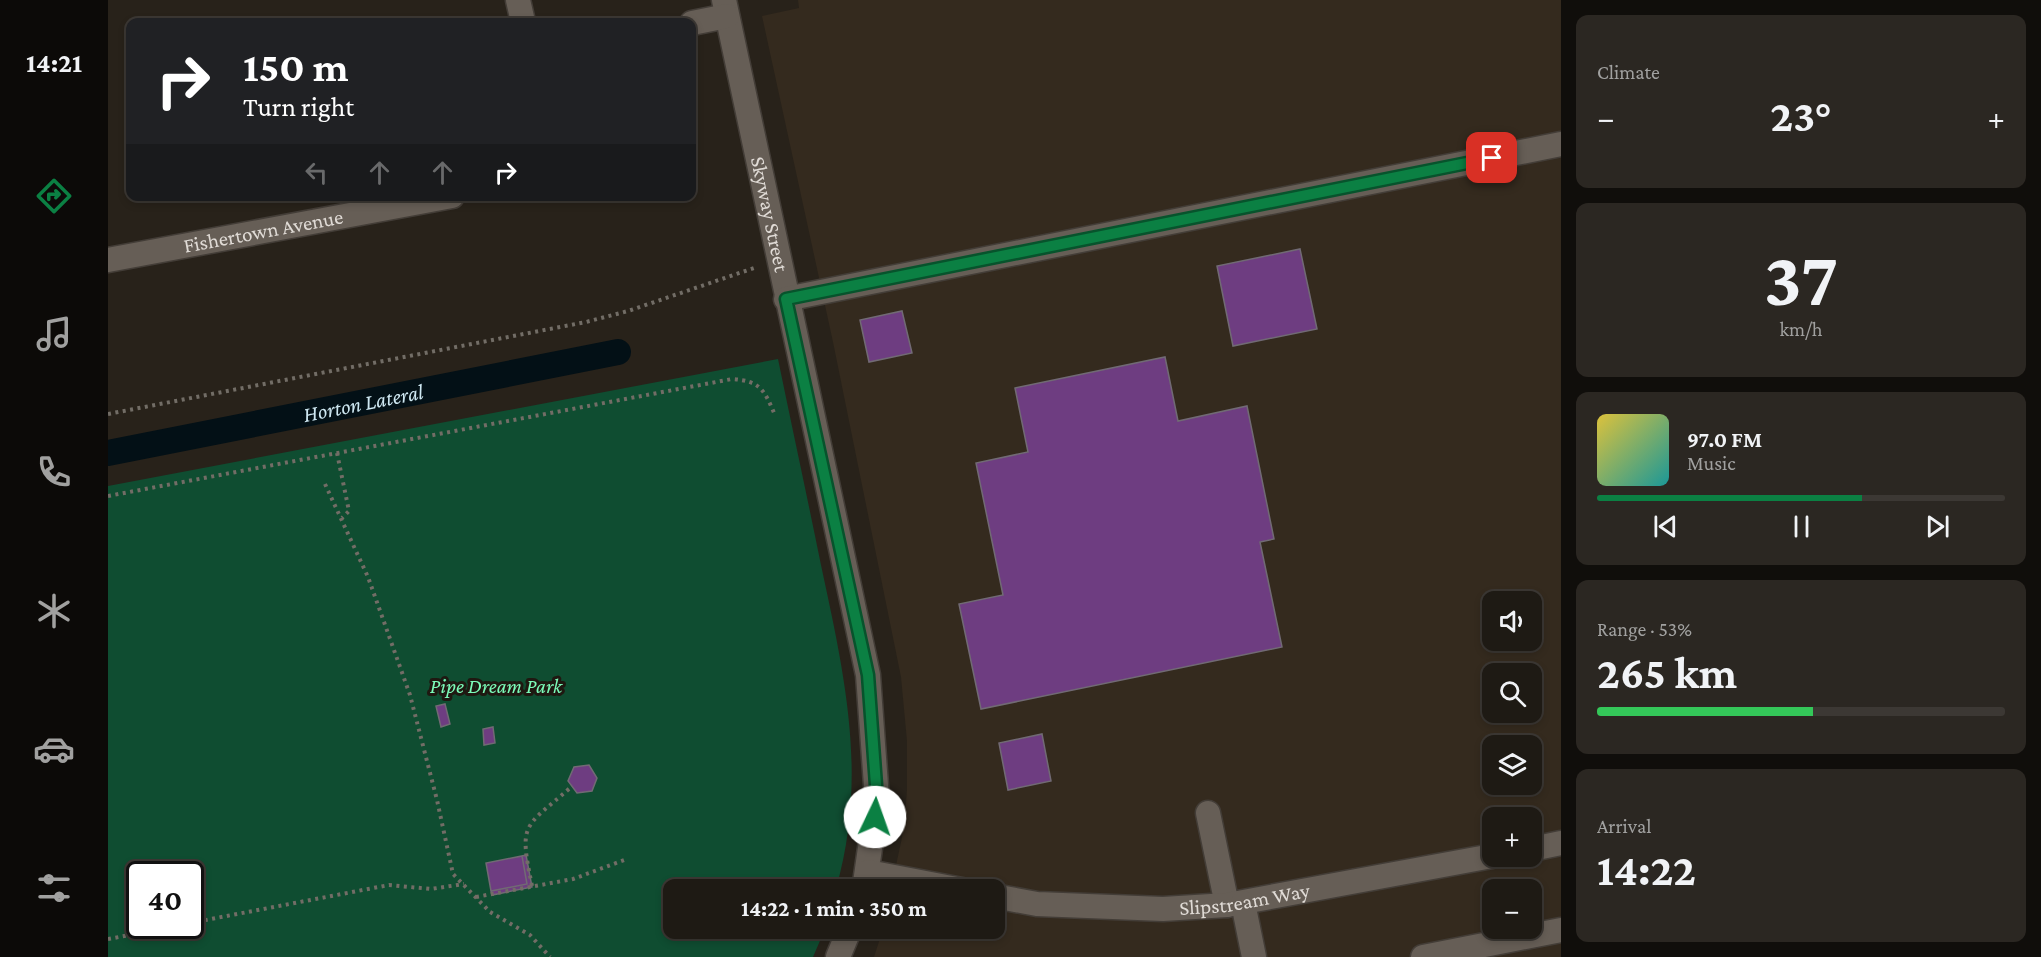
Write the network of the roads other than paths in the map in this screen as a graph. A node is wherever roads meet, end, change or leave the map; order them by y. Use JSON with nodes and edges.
{"nodes":[{"id":1,"x":518,"y":0,"type":"edge"},
{"id":2,"x":725,"y":8,"type":"edge"},
{"id":3,"x":522,"y":18,"type":"edge"},
{"id":4,"x":696,"y":21,"type":"edge"},
{"id":5,"x":1561,"y":144,"type":"edge"},
{"id":6,"x":425,"y":201,"type":"edge"},
{"id":7,"x":108,"y":260,"type":"edge"},
{"id":8,"x":786,"y":299,"type":"junction"},
{"id":9,"x":1208,"y":813,"type":"dead end"},
{"id":10,"x":1561,"y":843,"type":"edge"},
{"id":11,"x":1542,"y":847,"type":"edge"},
{"id":12,"x":1482,"y":858,"type":"edge"},
{"id":13,"x":866,"y":879,"type":"edge"},
{"id":14,"x":1005,"y":898,"type":"edge"},
{"id":15,"x":1235,"y":904,"type":"junction"},
{"id":16,"x":1561,"y":930,"type":"edge"},
{"id":17,"x":845,"y":939,"type":"edge"},
{"id":18,"x":838,"y":957,"type":"edge"},
{"id":19,"x":1254,"y":957,"type":"edge"},
{"id":20,"x":1423,"y":957,"type":"edge"}],
"edges":[{"from":1,"to":3,"type":"street"},
{"from":2,"to":4,"type":"street"},
{"from":2,"to":8,"type":"street","name":"Skyway Street"},
{"from":5,"to":8,"type":"street"},
{"from":6,"to":7,"type":"street","name":"Fishertown Avenue"},
{"from":8,"to":13,"type":"street","name":"Skyway Street"},
{"from":9,"to":15,"type":"street"},
{"from":10,"to":11,"type":"street"},
{"from":12,"to":15,"type":"street","name":"Slipstream Way"},
{"from":14,"to":15,"type":"street","name":"Slipstream Way"},
{"from":15,"to":19,"type":"street"},
{"from":16,"to":20,"type":"street"},
{"from":17,"to":18,"type":"street"}]}
